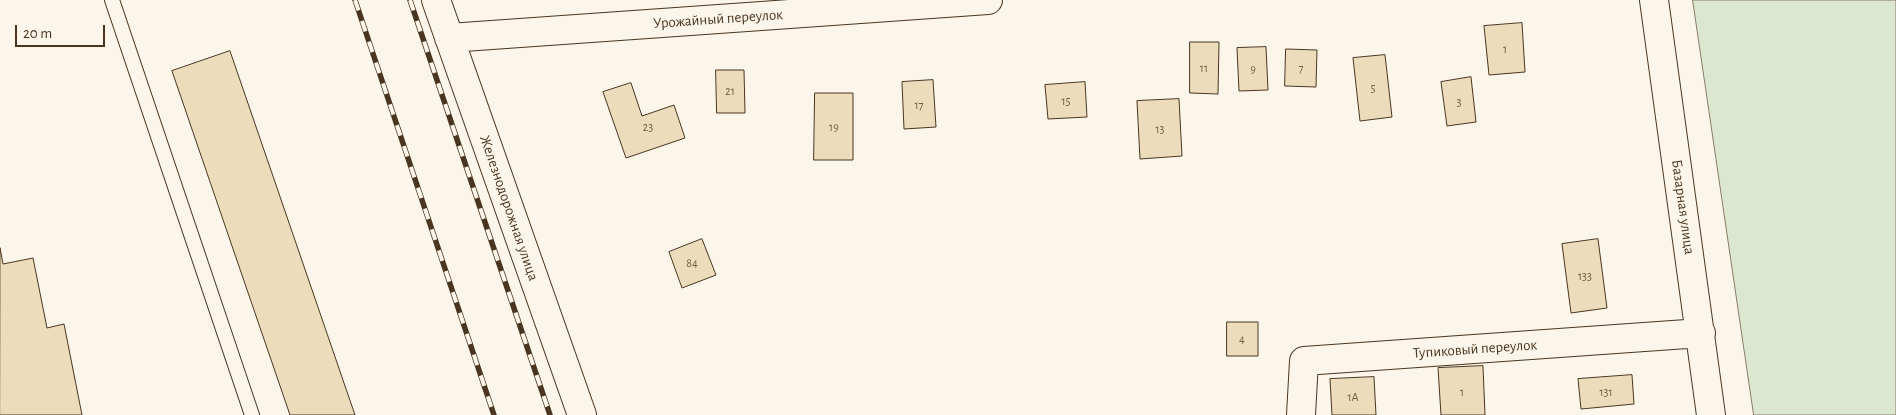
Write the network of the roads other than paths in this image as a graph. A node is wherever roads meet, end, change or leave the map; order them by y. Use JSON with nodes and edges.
{"nodes":[{"id":1,"x":112,"y":0,"type":"edge"},
{"id":2,"x":436,"y":0,"type":"edge"},
{"id":3,"x":988,"y":0,"type":"edge"},
{"id":4,"x":1654,"y":0,"type":"edge"},
{"id":5,"x":449,"y":38,"type":"junction"},
{"id":6,"x":1701,"y":333,"type":"junction"},
{"id":7,"x":252,"y":415,"type":"edge"},
{"id":8,"x":582,"y":415,"type":"edge"},
{"id":9,"x":1301,"y":415,"type":"edge"},
{"id":10,"x":1711,"y":415,"type":"edge"}],
"edges":[{"from":1,"to":7,"type":"lane"},
{"from":2,"to":5,"type":"street","name":"Железнодорожная улица"},
{"from":3,"to":5,"type":"street","name":"Урожайный переулок"},
{"from":4,"to":6,"type":"street","name":"Базарная улица"},
{"from":5,"to":8,"type":"street","name":"Железнодорожная улица"},
{"from":6,"to":9,"type":"street","name":"Тупиковый переулок"},
{"from":6,"to":10,"type":"street","name":"Базарная улица"}]}
